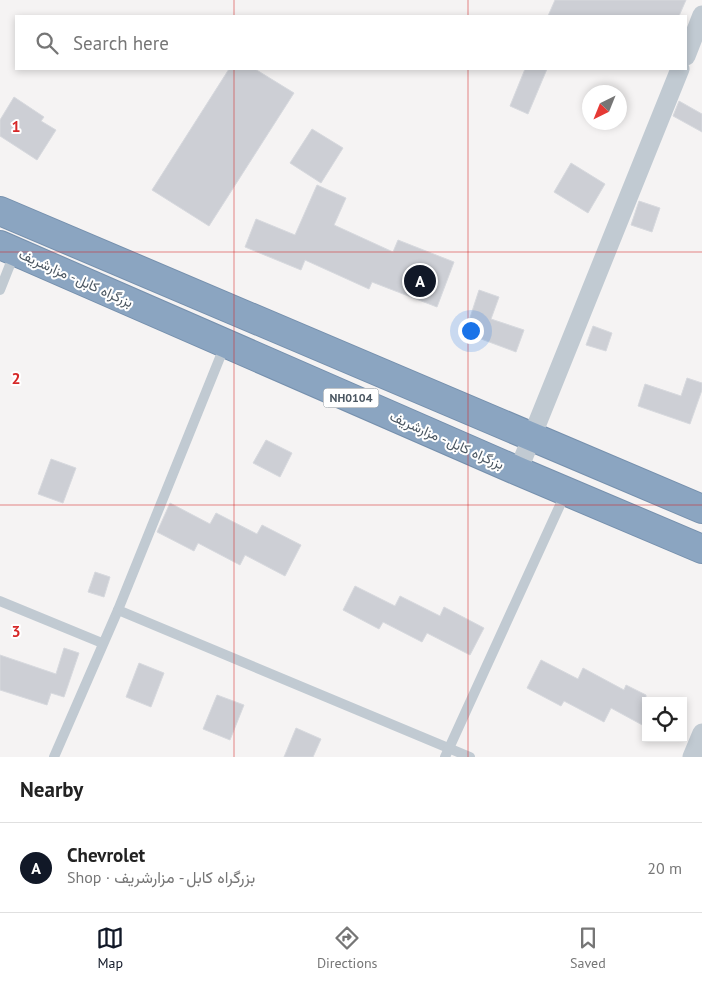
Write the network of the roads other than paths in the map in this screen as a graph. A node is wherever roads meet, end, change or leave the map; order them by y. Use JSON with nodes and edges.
{"nodes":[{"id":1,"x":702,"y":15,"type":"edge"},
{"id":2,"x":687,"y":53,"type":"edge"},
{"id":3,"x":680,"y":70,"type":"edge"},
{"id":4,"x":0,"y":211,"type":"edge"},
{"id":5,"x":8,"y":248,"type":"edge"},
{"id":6,"x":0,"y":290,"type":"edge"},
{"id":7,"x":226,"y":343,"type":"junction"},
{"id":8,"x":532,"y":437,"type":"junction"},
{"id":9,"x":518,"y":471,"type":"junction"},
{"id":10,"x":566,"y":491,"type":"junction"},
{"id":11,"x":702,"y":510,"type":"edge"},
{"id":12,"x":702,"y":549,"type":"edge"},
{"id":13,"x":0,"y":601,"type":"edge"},
{"id":14,"x":118,"y":610,"type":"junction"},
{"id":15,"x":102,"y":643,"type":"junction"},
{"id":16,"x":702,"y":733,"type":"edge"},
{"id":17,"x":447,"y":752,"type":"edge"},
{"id":18,"x":54,"y":757,"type":"edge"},
{"id":19,"x":470,"y":757,"type":"edge"},
{"id":20,"x":692,"y":757,"type":"edge"}],
"edges":[{"from":1,"to":2,"type":"street"},
{"from":3,"to":8,"type":"street"},
{"from":4,"to":8,"type":"highway","number":"NH0104"},
{"from":5,"to":6,"type":"lane"},
{"from":5,"to":7,"type":"highway","name":"بزرگراه کابل - مزارشریف","number":"NH0104"},
{"from":7,"to":9,"type":"highway","name":"بزرگراه کابل - مزارشریف","number":"NH0104"},
{"from":7,"to":14,"type":"lane"},
{"from":8,"to":9,"type":"street"},
{"from":8,"to":11,"type":"highway","number":"NH0104"},
{"from":9,"to":10,"type":"highway","name":"بزرگراه کابل - مزارشریف","number":"NH0104"},
{"from":10,"to":12,"type":"highway","name":"بزرگراه کابل - مزارشریف","number":"NH0104"},
{"from":10,"to":17,"type":"lane"},
{"from":13,"to":15,"type":"lane"},
{"from":14,"to":15,"type":"lane"},
{"from":14,"to":17,"type":"lane"},
{"from":15,"to":18,"type":"lane"},
{"from":16,"to":20,"type":"street"},
{"from":17,"to":19,"type":"lane"}]}
